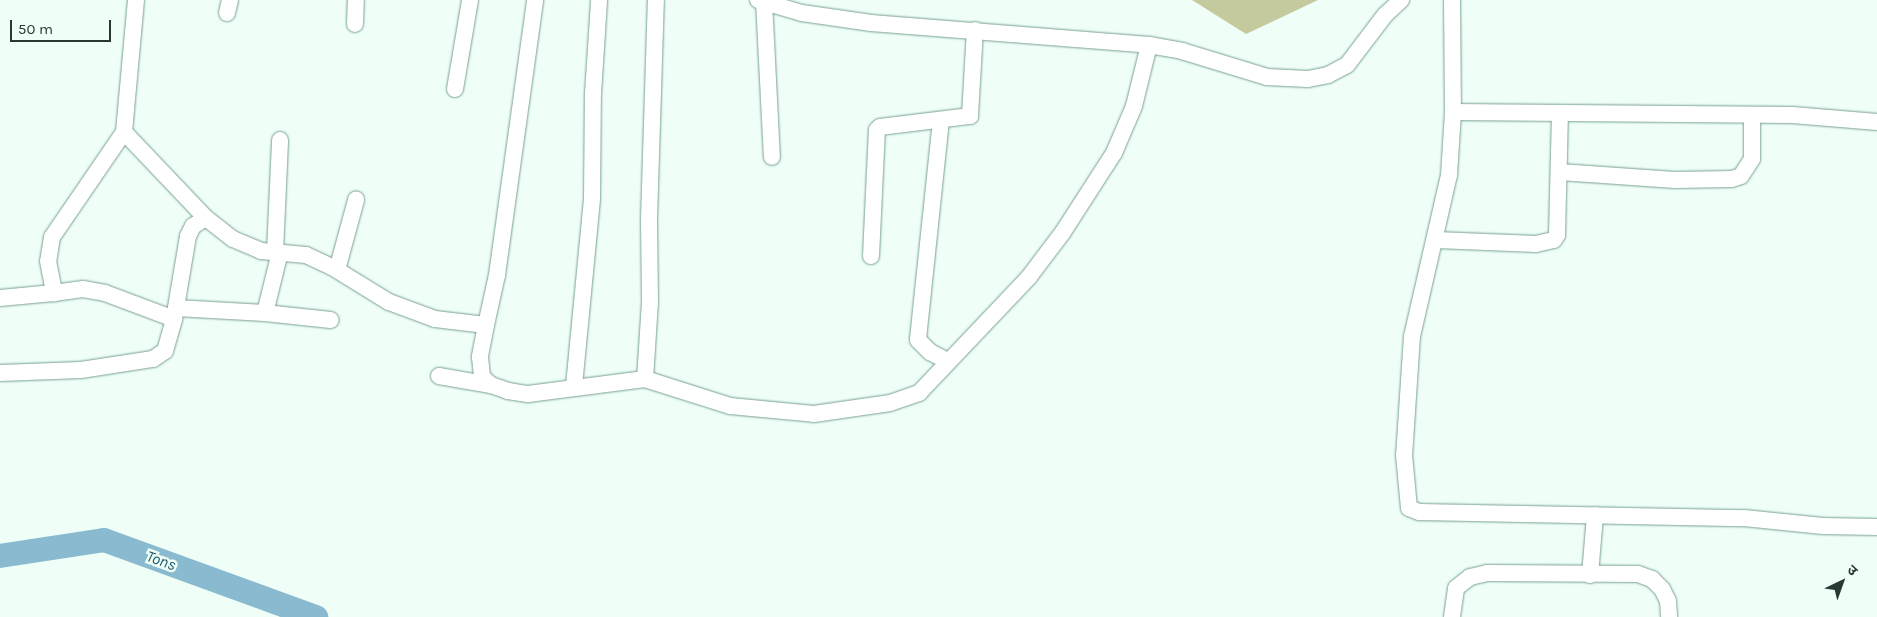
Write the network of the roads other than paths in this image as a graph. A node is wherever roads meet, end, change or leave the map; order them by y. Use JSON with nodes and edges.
{"nodes":[{"id":1,"x":136,"y":0,"type":"edge"},
{"id":2,"x":356,"y":0,"type":"edge"},
{"id":3,"x":470,"y":0,"type":"edge"},
{"id":4,"x":534,"y":0,"type":"edge"},
{"id":5,"x":599,"y":0,"type":"edge"},
{"id":6,"x":656,"y":0,"type":"edge"},
{"id":7,"x":1401,"y":0,"type":"edge"},
{"id":8,"x":1452,"y":0,"type":"edge"},
{"id":9,"x":761,"y":1,"type":"edge"},
{"id":10,"x":355,"y":24,"type":"dead end"},
{"id":11,"x":975,"y":30,"type":"junction"},
{"id":12,"x":1149,"y":45,"type":"junction"},
{"id":13,"x":454,"y":89,"type":"dead end"},
{"id":14,"x":1453,"y":112,"type":"junction"},
{"id":15,"x":1560,"y":114,"type":"junction"},
{"id":16,"x":1752,"y":115,"type":"junction"},
{"id":17,"x":940,"y":120,"type":"junction"},
{"id":18,"x":1877,"y":122,"type":"edge"},
{"id":19,"x":124,"y":132,"type":"junction"},
{"id":20,"x":280,"y":140,"type":"dead end"},
{"id":21,"x":772,"y":157,"type":"dead end"},
{"id":22,"x":1560,"y":172,"type":"junction"},
{"id":23,"x":356,"y":200,"type":"dead end"},
{"id":24,"x":206,"y":218,"type":"junction"},
{"id":25,"x":1436,"y":240,"type":"junction"},
{"id":26,"x":278,"y":252,"type":"junction"},
{"id":27,"x":871,"y":256,"type":"dead end"},
{"id":28,"x":337,"y":270,"type":"junction"},
{"id":29,"x":54,"y":293,"type":"junction"},
{"id":30,"x":0,"y":298,"type":"edge"},
{"id":31,"x":175,"y":313,"type":"junction"},
{"id":32,"x":265,"y":313,"type":"junction"},
{"id":33,"x":331,"y":320,"type":"dead end"},
{"id":34,"x":486,"y":325,"type":"junction"},
{"id":35,"x":948,"y":361,"type":"junction"},
{"id":36,"x":0,"y":373,"type":"edge"},
{"id":37,"x":439,"y":376,"type":"dead end"},
{"id":38,"x":645,"y":379,"type":"junction"},
{"id":39,"x":491,"y":385,"type":"junction"},
{"id":40,"x":574,"y":386,"type":"junction"},
{"id":41,"x":1595,"y":515,"type":"junction"},
{"id":42,"x":1877,"y":527,"type":"edge"},
{"id":43,"x":1590,"y":575,"type":"junction"},
{"id":44,"x":1452,"y":617,"type":"edge"},
{"id":45,"x":1668,"y":617,"type":"edge"}],
"edges":[{"from":1,"to":19,"type":"street"},
{"from":2,"to":10,"type":"street"},
{"from":3,"to":13,"type":"street"},
{"from":4,"to":34,"type":"street"},
{"from":5,"to":40,"type":"street"},
{"from":6,"to":38,"type":"street"},
{"from":7,"to":12,"type":"street"},
{"from":8,"to":14,"type":"street"},
{"from":9,"to":11,"type":"street"},
{"from":9,"to":21,"type":"street"},
{"from":11,"to":12,"type":"street"},
{"from":11,"to":17,"type":"street"},
{"from":12,"to":35,"type":"street"},
{"from":14,"to":15,"type":"street"},
{"from":14,"to":25,"type":"street"},
{"from":15,"to":16,"type":"street"},
{"from":15,"to":22,"type":"street"},
{"from":16,"to":18,"type":"street"},
{"from":16,"to":22,"type":"street"},
{"from":17,"to":27,"type":"street"},
{"from":17,"to":35,"type":"street"},
{"from":19,"to":24,"type":"street"},
{"from":19,"to":29,"type":"street"},
{"from":20,"to":26,"type":"street"},
{"from":22,"to":25,"type":"street"},
{"from":23,"to":28,"type":"street"},
{"from":24,"to":26,"type":"street"},
{"from":24,"to":31,"type":"street"},
{"from":25,"to":41,"type":"street"},
{"from":26,"to":28,"type":"street"},
{"from":26,"to":32,"type":"street"},
{"from":28,"to":34,"type":"street"},
{"from":29,"to":30,"type":"street"},
{"from":29,"to":31,"type":"street"},
{"from":31,"to":32,"type":"street"},
{"from":31,"to":36,"type":"street"},
{"from":32,"to":33,"type":"street"},
{"from":34,"to":39,"type":"street"},
{"from":35,"to":38,"type":"street"},
{"from":37,"to":39,"type":"street"},
{"from":38,"to":40,"type":"street"},
{"from":39,"to":40,"type":"street"},
{"from":41,"to":42,"type":"street"},
{"from":41,"to":43,"type":"street"},
{"from":43,"to":44,"type":"street"},
{"from":43,"to":45,"type":"street"}]}
